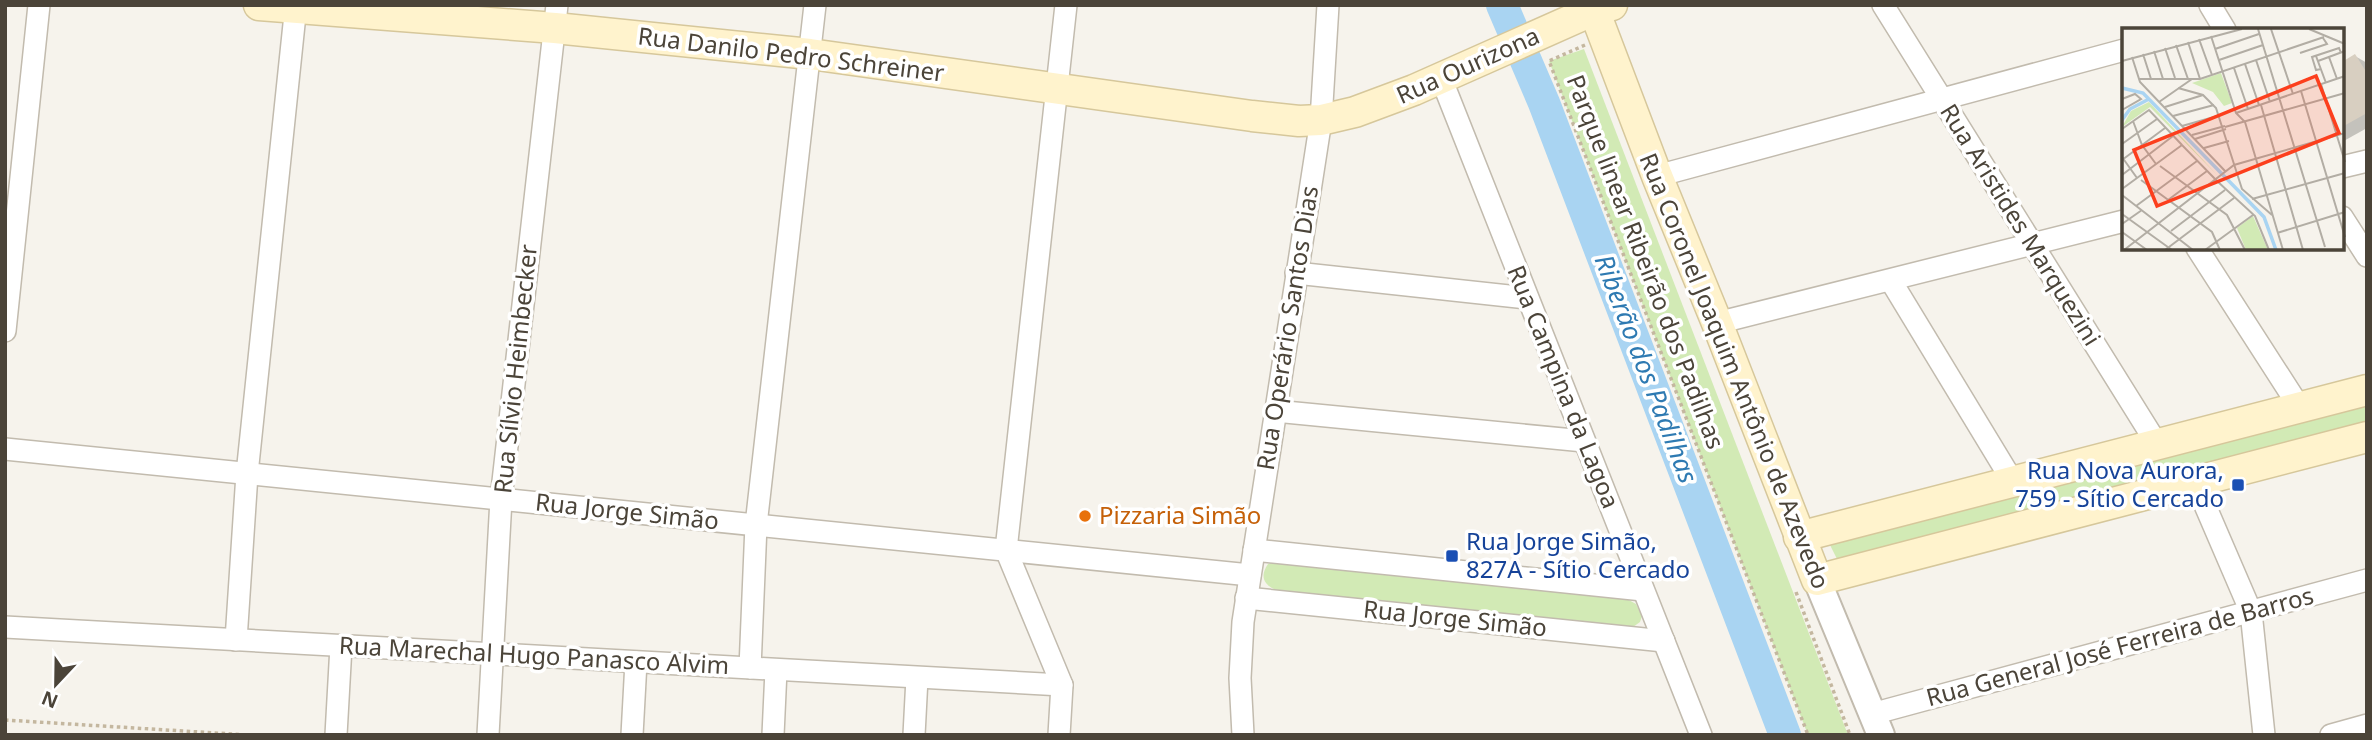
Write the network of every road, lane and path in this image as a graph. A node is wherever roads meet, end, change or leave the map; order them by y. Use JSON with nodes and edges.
{"nodes":[{"id":1,"x":39,"y":5,"type":"edge"},
{"id":2,"x":259,"y":5,"type":"edge"},
{"id":3,"x":815,"y":5,"type":"edge"},
{"id":4,"x":1066,"y":5,"type":"edge"},
{"id":5,"x":1328,"y":5,"type":"edge"},
{"id":6,"x":1883,"y":5,"type":"edge"},
{"id":7,"x":2210,"y":5,"type":"edge"},
{"id":8,"x":296,"y":6,"type":"edge"},
{"id":9,"x":556,"y":17,"type":"edge"},
{"id":10,"x":1602,"y":17,"type":"edge"},
{"id":11,"x":2224,"y":27,"type":"edge"},
{"id":12,"x":2122,"y":50,"type":"edge"},
{"id":13,"x":810,"y":54,"type":"junction"},
{"id":14,"x":1441,"y":78,"type":"junction"},
{"id":15,"x":1058,"y":89,"type":"junction"},
{"id":16,"x":1941,"y":99,"type":"junction"},
{"id":17,"x":1321,"y":120,"type":"junction"},
{"id":18,"x":2367,"y":161,"type":"edge"},
{"id":19,"x":2344,"y":167,"type":"edge"},
{"id":20,"x":1657,"y":176,"type":"junction"},
{"id":21,"x":2344,"y":220,"type":"edge"},
{"id":22,"x":2122,"y":221,"type":"edge"},
{"id":23,"x":2032,"y":244,"type":"junction"},
{"id":24,"x":2198,"y":250,"type":"edge"},
{"id":25,"x":2367,"y":256,"type":"edge"},
{"id":26,"x":1297,"y":273,"type":"junction"},
{"id":27,"x":1891,"y":281,"type":"junction"},
{"id":28,"x":1527,"y":298,"type":"junction"},
{"id":29,"x":1717,"y":323,"type":"junction"},
{"id":30,"x":5,"y":331,"type":"edge"},
{"id":31,"x":2367,"y":390,"type":"edge"},
{"id":32,"x":2300,"y":408,"type":"junction"},
{"id":33,"x":1275,"y":411,"type":"junction"},
{"id":34,"x":2367,"y":437,"type":"edge"},
{"id":35,"x":1584,"y":441,"type":"junction"},
{"id":36,"x":2157,"y":444,"type":"junction"},
{"id":37,"x":5,"y":449,"type":"edge"},
{"id":38,"x":247,"y":474,"type":"junction"},
{"id":39,"x":2013,"y":482,"type":"junction"},
{"id":40,"x":2195,"y":482,"type":"junction"},
{"id":41,"x":501,"y":499,"type":"junction"},
{"id":42,"x":756,"y":525,"type":"junction"},
{"id":43,"x":1799,"y":537,"type":"junction"},
{"id":44,"x":1006,"y":550,"type":"junction"},
{"id":45,"x":1254,"y":550,"type":"junction"},
{"id":46,"x":1250,"y":575,"type":"junction"},
{"id":47,"x":2367,"y":580,"type":"edge"},
{"id":48,"x":1806,"y":585,"type":"junction"},
{"id":49,"x":1643,"y":590,"type":"junction"},
{"id":50,"x":1246,"y":598,"type":"junction"},
{"id":51,"x":2251,"y":612,"type":"junction"},
{"id":52,"x":5,"y":627,"type":"edge"},
{"id":53,"x":236,"y":640,"type":"junction"},
{"id":54,"x":1664,"y":641,"type":"junction"},
{"id":55,"x":341,"y":646,"type":"junction"},
{"id":56,"x":492,"y":654,"type":"junction"},
{"id":57,"x":636,"y":662,"type":"junction"},
{"id":58,"x":750,"y":668,"type":"junction"},
{"id":59,"x":776,"y":670,"type":"junction"},
{"id":60,"x":917,"y":677,"type":"junction"},
{"id":61,"x":1062,"y":685,"type":"junction"},
{"id":62,"x":5,"y":720,"type":"edge"},
{"id":63,"x":1877,"y":724,"type":"edge"},
{"id":64,"x":2367,"y":725,"type":"edge"},
{"id":65,"x":248,"y":735,"type":"edge"},
{"id":66,"x":336,"y":735,"type":"edge"},
{"id":67,"x":488,"y":735,"type":"edge"},
{"id":68,"x":632,"y":735,"type":"edge"},
{"id":69,"x":773,"y":735,"type":"edge"},
{"id":70,"x":914,"y":735,"type":"edge"},
{"id":71,"x":1059,"y":735,"type":"edge"},
{"id":72,"x":1243,"y":735,"type":"edge"},
{"id":73,"x":1701,"y":735,"type":"edge"},
{"id":74,"x":1808,"y":735,"type":"edge"},
{"id":75,"x":1850,"y":735,"type":"edge"},
{"id":76,"x":2264,"y":735,"type":"edge"},
{"id":77,"x":2331,"y":735,"type":"edge"}],
"edges":[{"from":1,"to":30,"type":"street"},
{"from":2,"to":8,"type":"main road","name":"Rua Danilo Pedro Schreiner"},
{"from":3,"to":13,"type":"street"},
{"from":4,"to":15,"type":"street"},
{"from":5,"to":17,"type":"street","name":"Rua Operário Santos Dias"},
{"from":6,"to":16,"type":"street","name":"Rua Aristides Marquezini"},
{"from":7,"to":11,"type":"street"},
{"from":8,"to":9,"type":"main road","name":"Rua Danilo Pedro Schreiner"},
{"from":8,"to":38,"type":"street"},
{"from":9,"to":13,"type":"main road","name":"Rua Danilo Pedro Schreiner"},
{"from":9,"to":41,"type":"street","name":"Rua Sílvio Heimbecker"},
{"from":10,"to":14,"type":"main road","name":"Rua Ourizona"},
{"from":10,"to":20,"type":"main road","name":"Rua Coronel Joaquim Antônio de Azevedo"},
{"from":10,"to":74,"type":"path","name":"Parque linear Ribeirão dos Padilhas"},
{"from":12,"to":16,"type":"street"},
{"from":13,"to":15,"type":"main road","name":"Rua Danilo Pedro Schreiner"},
{"from":13,"to":42,"type":"street"},
{"from":14,"to":17,"type":"main road","name":"Rua Ourizona"},
{"from":14,"to":28,"type":"street","name":"Rua Campina da Lagoa"},
{"from":15,"to":17,"type":"main road","name":"Rua Danilo Pedro Schreiner"},
{"from":15,"to":44,"type":"street"},
{"from":16,"to":20,"type":"street"},
{"from":16,"to":23,"type":"street","name":"Rua Aristides Marquezini"},
{"from":17,"to":26,"type":"street","name":"Rua Operário Santos Dias"},
{"from":18,"to":19,"type":"street"},
{"from":20,"to":29,"type":"main road","name":"Rua Coronel Joaquim Antônio de Azevedo"},
{"from":21,"to":25,"type":"street"},
{"from":22,"to":23,"type":"street"},
{"from":23,"to":27,"type":"street"},
{"from":23,"to":36,"type":"street","name":"Rua Aristides Marquezini"},
{"from":24,"to":32,"type":"street"},
{"from":26,"to":28,"type":"street"},
{"from":26,"to":33,"type":"street","name":"Rua Operário Santos Dias"},
{"from":27,"to":29,"type":"street"},
{"from":27,"to":39,"type":"street"},
{"from":28,"to":35,"type":"street","name":"Rua Campina da Lagoa"},
{"from":29,"to":43,"type":"main road","name":"Rua Coronel Joaquim Antônio de Azevedo"},
{"from":31,"to":32,"type":"main road"},
{"from":32,"to":36,"type":"main road"},
{"from":33,"to":35,"type":"street"},
{"from":33,"to":45,"type":"street","name":"Rua Operário Santos Dias"},
{"from":34,"to":40,"type":"main road"},
{"from":35,"to":49,"type":"street","name":"Rua Campina da Lagoa"},
{"from":36,"to":39,"type":"main road"},
{"from":37,"to":38,"type":"street","name":"Rua Jorge Simão"},
{"from":38,"to":41,"type":"street","name":"Rua Jorge Simão"},
{"from":38,"to":53,"type":"street"},
{"from":39,"to":43,"type":"main road"},
{"from":40,"to":48,"type":"main road"},
{"from":40,"to":51,"type":"street"},
{"from":41,"to":42,"type":"street","name":"Rua Jorge Simão"},
{"from":41,"to":56,"type":"street","name":"Rua Sílvio Heimbecker"},
{"from":42,"to":44,"type":"street","name":"Rua Jorge Simão"},
{"from":42,"to":58,"type":"street"},
{"from":43,"to":48,"type":"main road","name":"Rua Coronel Joaquim Antônio de Azevedo"},
{"from":44,"to":46,"type":"street","name":"Rua Jorge Simão"},
{"from":44,"to":61,"type":"street"},
{"from":45,"to":46,"type":"street","name":"Rua Operário Santos Dias"},
{"from":45,"to":49,"type":"street","name":"Rua Jorge Simão"},
{"from":46,"to":50,"type":"street","name":"Rua Operário Santos Dias"},
{"from":47,"to":51,"type":"street","name":"Rua General José Ferreira de Barros"},
{"from":48,"to":63,"type":"street","name":"Rua Coronel Joaquim Antônio de Azevedo"},
{"from":48,"to":75,"type":"path"},
{"from":49,"to":54,"type":"street","name":"Rua Campina da Lagoa"},
{"from":50,"to":54,"type":"street","name":"Rua Jorge Simão"},
{"from":50,"to":72,"type":"street","name":"Rua Operário Santos Dias"},
{"from":51,"to":63,"type":"street","name":"Rua General José Ferreira de Barros"},
{"from":51,"to":76,"type":"street"},
{"from":52,"to":53,"type":"street","name":"Rua Marechal Hugo Panasco Alvim"},
{"from":53,"to":55,"type":"street","name":"Rua Marechal Hugo Panasco Alvim"},
{"from":54,"to":73,"type":"street","name":"Rua Campina da Lagoa"},
{"from":55,"to":56,"type":"street","name":"Rua Marechal Hugo Panasco Alvim"},
{"from":55,"to":66,"type":"street"},
{"from":56,"to":57,"type":"street","name":"Rua Marechal Hugo Panasco Alvim"},
{"from":56,"to":67,"type":"street","name":"Rua Sílvio Heimbecker"},
{"from":57,"to":58,"type":"street","name":"Rua Marechal Hugo Panasco Alvim"},
{"from":57,"to":68,"type":"street"},
{"from":58,"to":59,"type":"street","name":"Rua Marechal Hugo Panasco Alvim"},
{"from":59,"to":60,"type":"street","name":"Rua Marechal Hugo Panasco Alvim"},
{"from":59,"to":69,"type":"street"},
{"from":60,"to":61,"type":"street","name":"Rua Marechal Hugo Panasco Alvim"},
{"from":60,"to":70,"type":"street"},
{"from":61,"to":71,"type":"street"},
{"from":62,"to":65,"type":"path"},
{"from":64,"to":77,"type":"street"}]}
